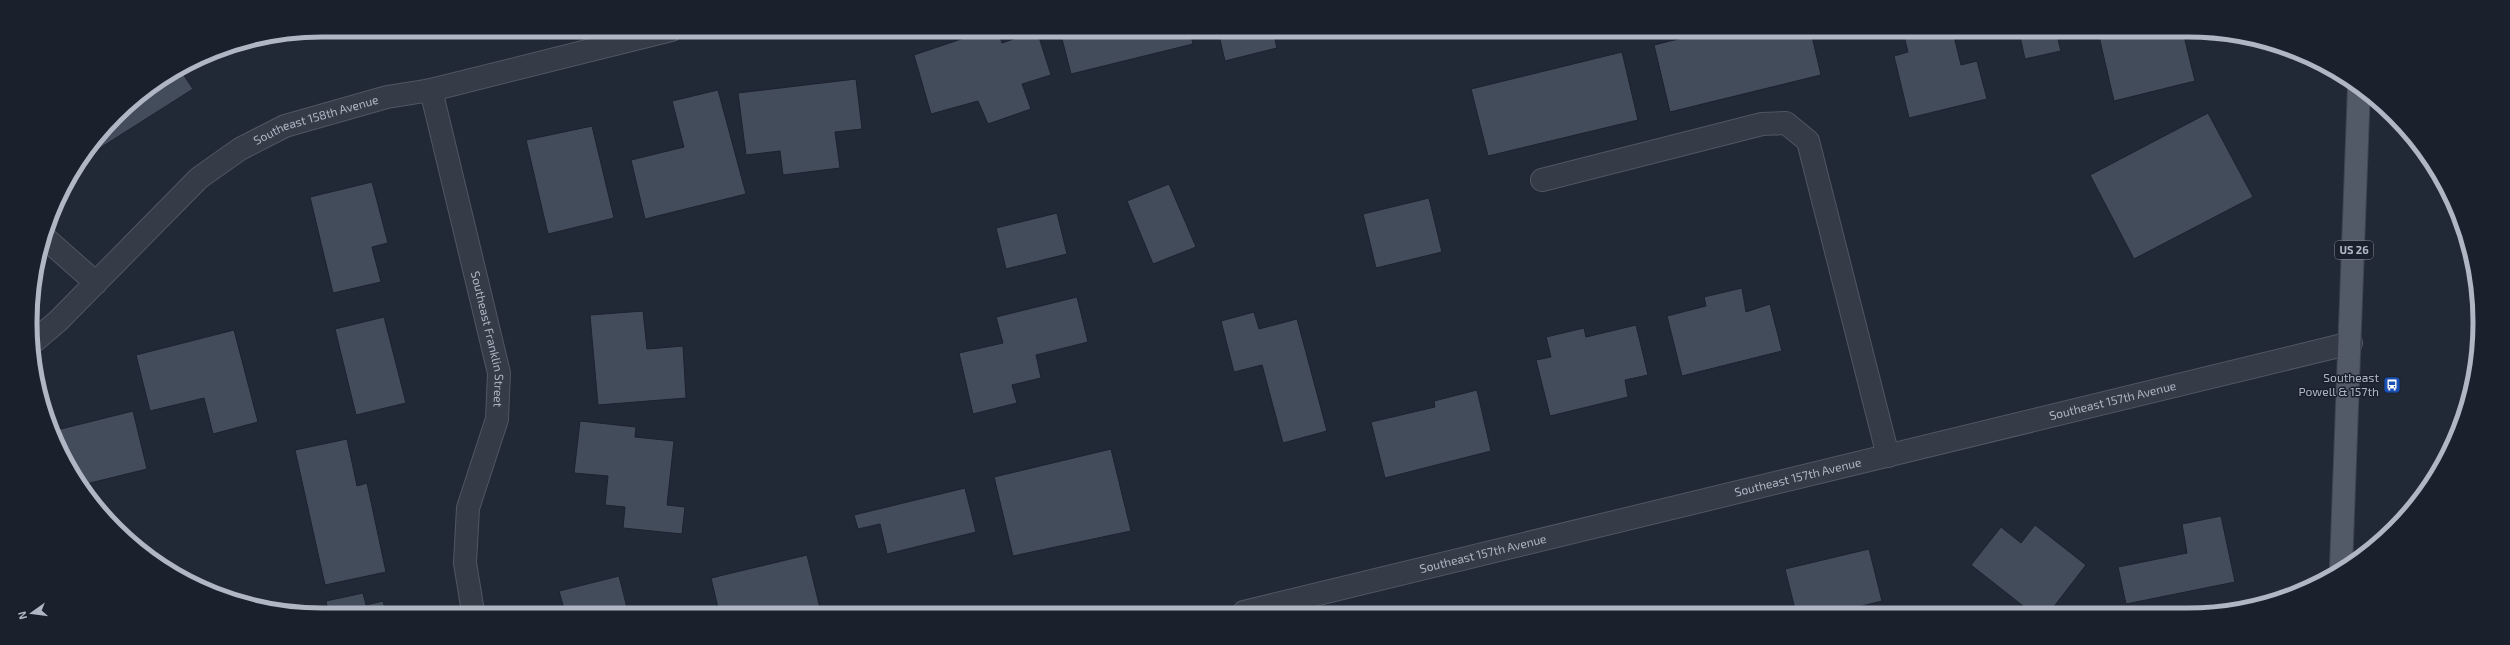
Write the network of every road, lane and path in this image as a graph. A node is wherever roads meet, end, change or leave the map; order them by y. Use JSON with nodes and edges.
{"nodes":[{"id":1,"x":643,"y":37,"type":"edge"},
{"id":2,"x":431,"y":90,"type":"junction"},
{"id":3,"x":2359,"y":94,"type":"edge"},
{"id":4,"x":1542,"y":180,"type":"dead end"},
{"id":5,"x":49,"y":241,"type":"edge"},
{"id":6,"x":96,"y":283,"type":"junction"},
{"id":7,"x":38,"y":338,"type":"edge"},
{"id":8,"x":2351,"y":343,"type":"junction"},
{"id":9,"x":1888,"y":456,"type":"junction"},
{"id":10,"x":2341,"y":563,"type":"edge"},
{"id":11,"x":472,"y":608,"type":"edge"},
{"id":12,"x":1261,"y":608,"type":"edge"}],
"edges":[{"from":1,"to":2,"type":"street","name":"Southeast 158th Avenue"},
{"from":2,"to":6,"type":"street","name":"Southeast 158th Avenue"},
{"from":2,"to":11,"type":"street","name":"Southeast Franklin Street"},
{"from":3,"to":8,"type":"main road","number":"US 26"},
{"from":4,"to":9,"type":"street"},
{"from":5,"to":6,"type":"street"},
{"from":6,"to":7,"type":"street","name":"Southeast 158th Avenue"},
{"from":8,"to":9,"type":"street","name":"Southeast 157th Avenue"},
{"from":8,"to":10,"type":"main road","number":"US 26"},
{"from":9,"to":12,"type":"street","name":"Southeast 157th Avenue"}]}
